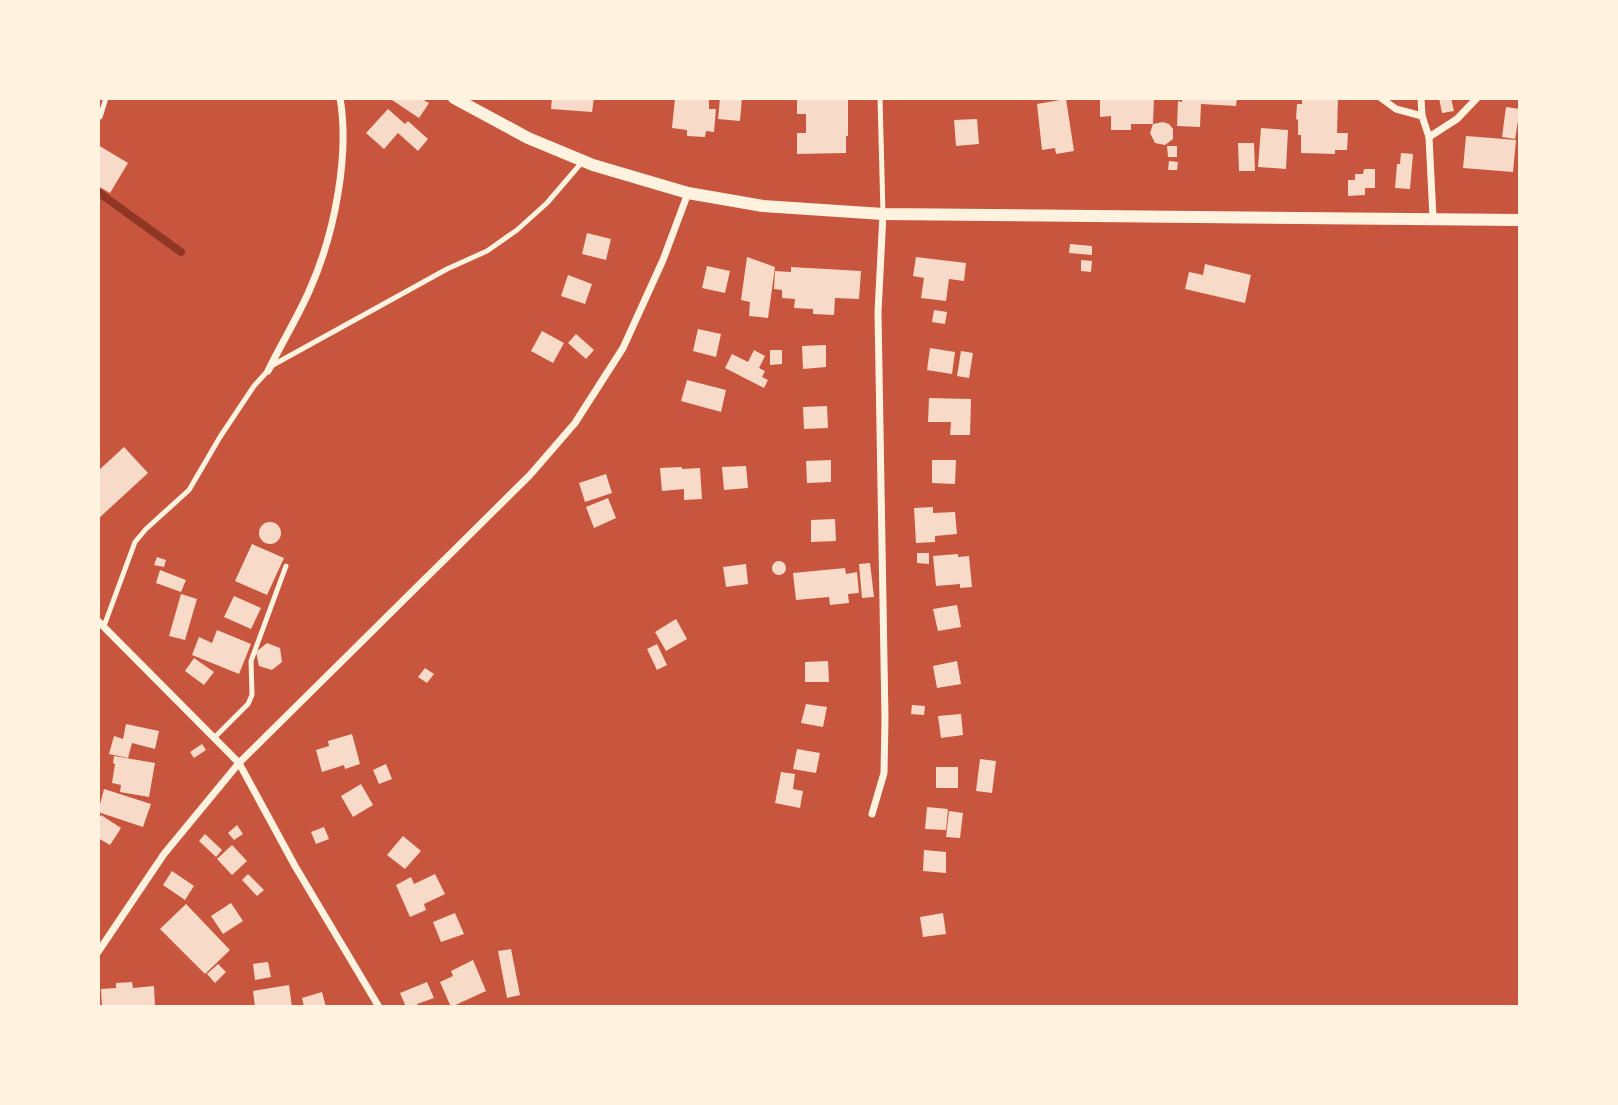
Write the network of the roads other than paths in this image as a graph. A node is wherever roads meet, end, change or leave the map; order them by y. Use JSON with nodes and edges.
{"nodes":[{"id":1,"x":106,"y":98,"type":"edge"},
{"id":2,"x":340,"y":98,"type":"edge"},
{"id":3,"x":454,"y":98,"type":"edge"},
{"id":4,"x":481,"y":98,"type":"edge"},
{"id":5,"x":880,"y":98,"type":"edge"},
{"id":6,"x":1381,"y":98,"type":"edge"},
{"id":7,"x":1421,"y":98,"type":"edge"},
{"id":8,"x":1477,"y":98,"type":"edge"},
{"id":9,"x":475,"y":110,"type":"junction"},
{"id":10,"x":1422,"y":116,"type":"junction"},
{"id":11,"x":100,"y":117,"type":"edge"},
{"id":12,"x":1429,"y":137,"type":"junction"},
{"id":13,"x":583,"y":161,"type":"junction"},
{"id":14,"x":688,"y":193,"type":"junction"},
{"id":15,"x":883,"y":214,"type":"junction"},
{"id":16,"x":1433,"y":218,"type":"junction"},
{"id":17,"x":1520,"y":220,"type":"edge"},
{"id":18,"x":268,"y":371,"type":"junction"},
{"id":19,"x":285,"y":566,"type":"dead end"},
{"id":20,"x":101,"y":624,"type":"edge"},
{"id":21,"x":214,"y":738,"type":"junction"},
{"id":22,"x":239,"y":763,"type":"junction"},
{"id":23,"x":872,"y":814,"type":"dead end"},
{"id":24,"x":98,"y":951,"type":"edge"},
{"id":25,"x":379,"y":1007,"type":"edge"}],
"edges":[{"from":1,"to":11,"type":"lane"},
{"from":2,"to":18,"type":"street"},
{"from":3,"to":9,"type":"street"},
{"from":4,"to":9,"type":"lane"},
{"from":5,"to":15,"type":"lane"},
{"from":6,"to":10,"type":"street"},
{"from":7,"to":10,"type":"street"},
{"from":8,"to":12,"type":"street"},
{"from":9,"to":13,"type":"street"},
{"from":10,"to":12,"type":"street"},
{"from":12,"to":16,"type":"street"},
{"from":13,"to":14,"type":"street"},
{"from":13,"to":18,"type":"lane"},
{"from":14,"to":15,"type":"street"},
{"from":14,"to":22,"type":"street"},
{"from":15,"to":16,"type":"street"},
{"from":15,"to":23,"type":"street"},
{"from":16,"to":17,"type":"street"},
{"from":18,"to":20,"type":"lane"},
{"from":19,"to":21,"type":"lane"},
{"from":20,"to":21,"type":"street"},
{"from":21,"to":22,"type":"street"},
{"from":22,"to":24,"type":"street"},
{"from":22,"to":25,"type":"street"}]}
